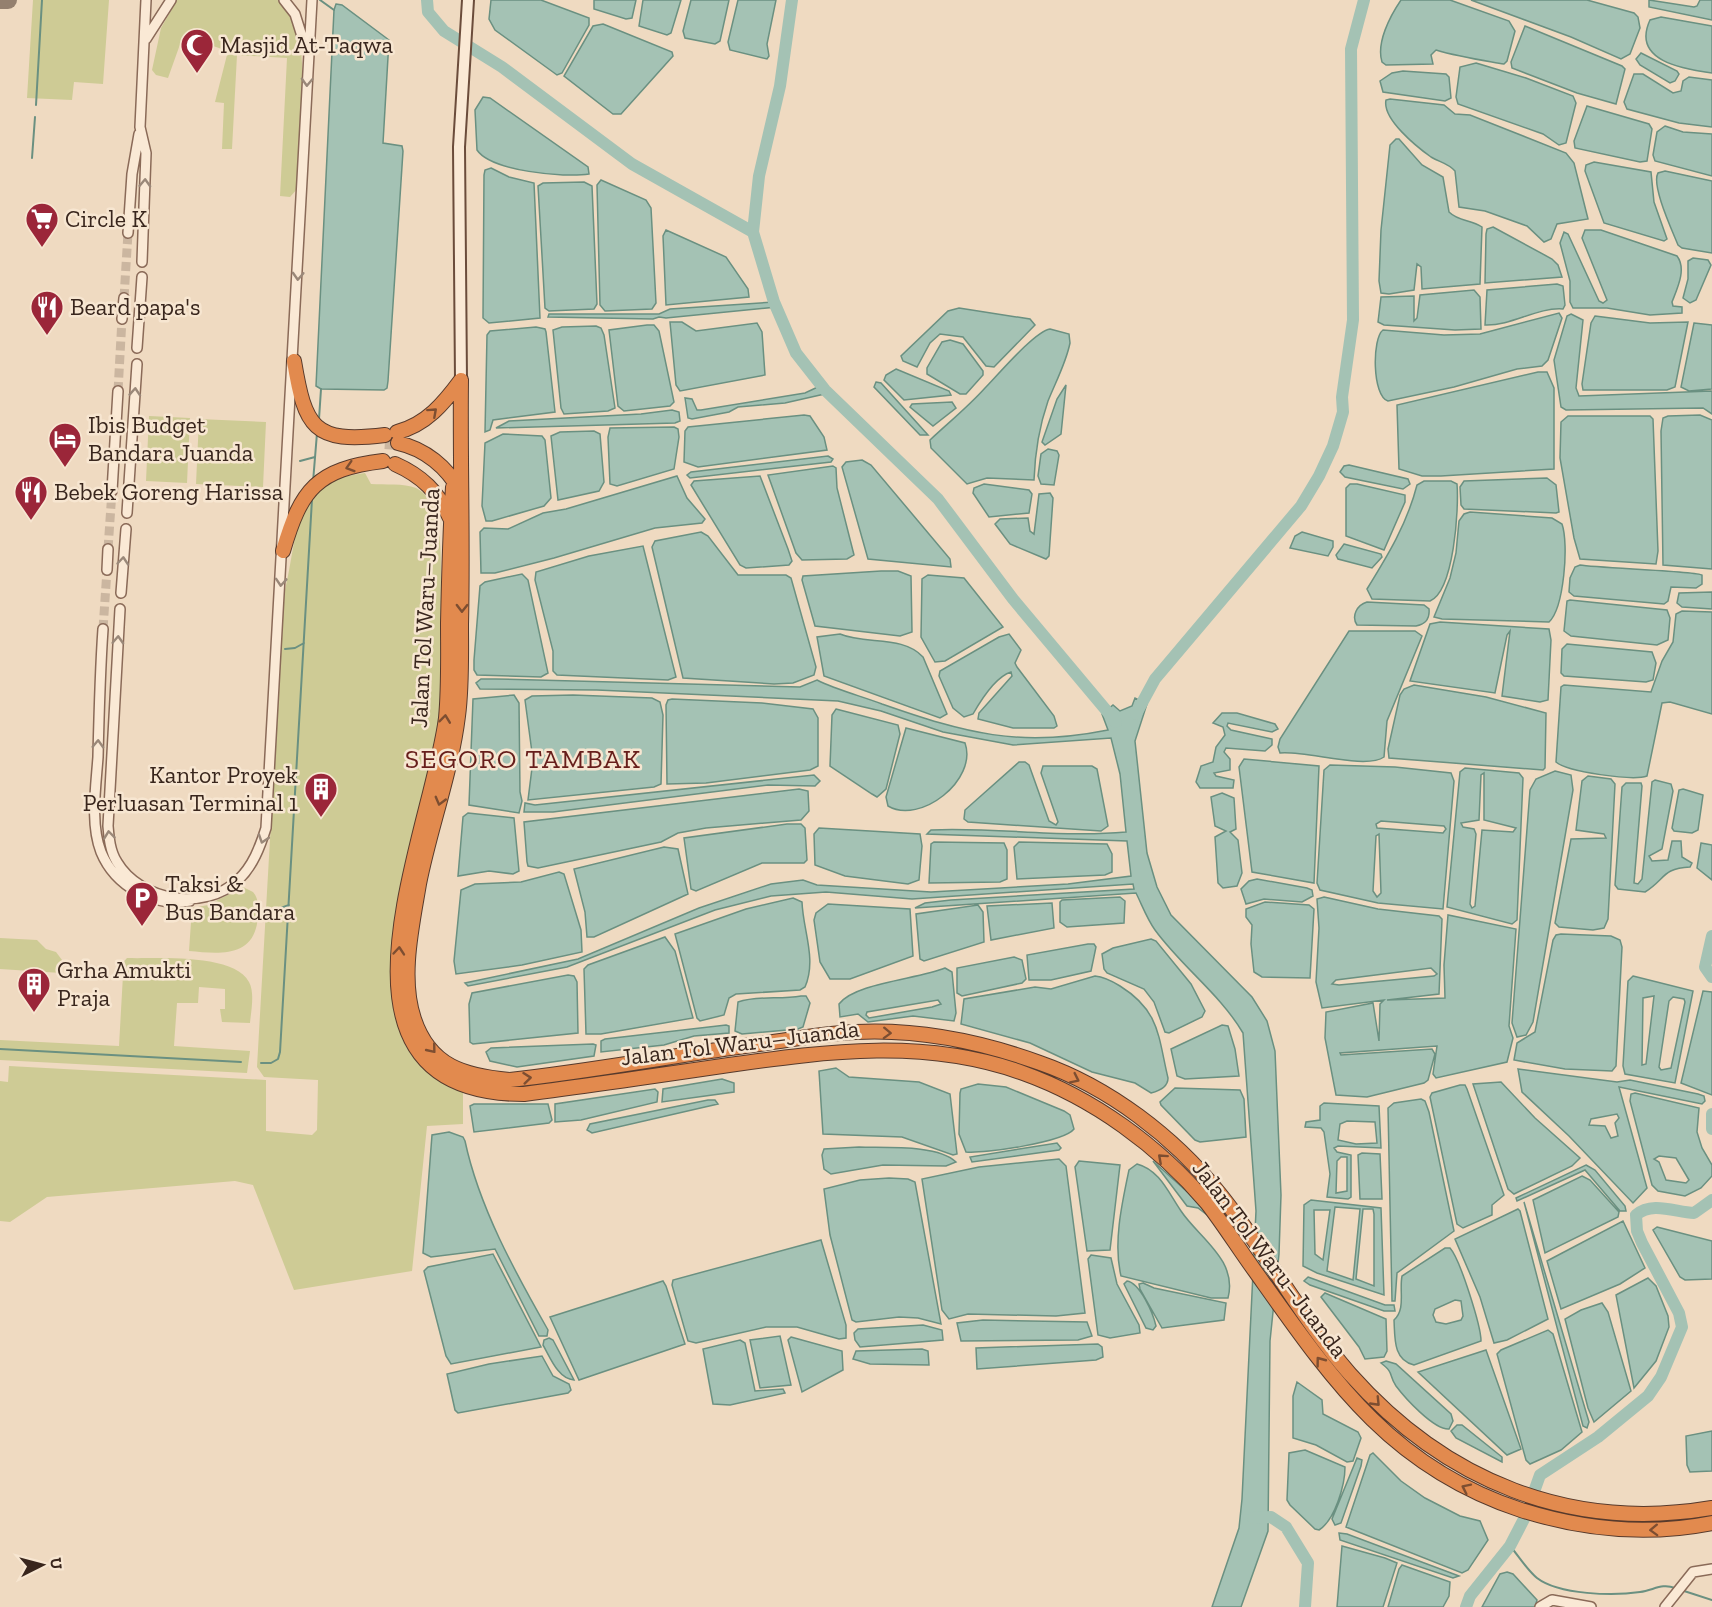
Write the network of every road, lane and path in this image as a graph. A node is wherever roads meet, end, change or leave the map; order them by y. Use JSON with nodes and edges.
{"nodes":[{"id":1,"x":146,"y":0,"type":"edge"},
{"id":2,"x":171,"y":0,"type":"edge"},
{"id":3,"x":284,"y":0,"type":"edge"},
{"id":4,"x":468,"y":0,"type":"edge"},
{"id":5,"x":312,"y":1,"type":"edge"},
{"id":6,"x":145,"y":42,"type":"junction"},
{"id":7,"x":308,"y":58,"type":"junction"},
{"id":8,"x":140,"y":128,"type":"junction"},
{"id":9,"x":128,"y":232,"type":"tunnel mouth"},
{"id":10,"x":142,"y":262,"type":"dead end"},
{"id":11,"x":142,"y":277,"type":"dead end"},
{"id":12,"x":124,"y":298,"type":"tunnel mouth"},
{"id":13,"x":122,"y":319,"type":"tunnel mouth"},
{"id":14,"x":138,"y":348,"type":"dead end"},
{"id":15,"x":294,"y":361,"type":"junction"},
{"id":16,"x":137,"y":364,"type":"dead end"},
{"id":17,"x":461,"y":380,"type":"junction"},
{"id":18,"x":118,"y":391,"type":"tunnel mouth"},
{"id":19,"x":460,"y":428,"type":"junction"},
{"id":20,"x":391,"y":438,"type":"junction"},
{"id":21,"x":454,"y":479,"type":"junction"},
{"id":22,"x":112,"y":491,"type":"tunnel mouth"},
{"id":23,"x":462,"y":493,"type":"junction"},
{"id":24,"x":127,"y":513,"type":"dead end"},
{"id":25,"x":451,"y":520,"type":"junction"},
{"id":26,"x":126,"y":529,"type":"dead end"},
{"id":27,"x":108,"y":549,"type":"tunnel mouth"},
{"id":28,"x":283,"y":550,"type":"junction"},
{"id":29,"x":107,"y":570,"type":"tunnel mouth"},
{"id":30,"x":121,"y":593,"type":"dead end"},
{"id":31,"x":120,"y":609,"type":"dead end"},
{"id":32,"x":103,"y":629,"type":"tunnel mouth"},
{"id":33,"x":110,"y":781,"type":"junction"},
{"id":34,"x":96,"y":805,"type":"junction"},
{"id":35,"x":198,"y":900,"type":"junction"},
{"id":36,"x":467,"y":1080,"type":"junction"},
{"id":37,"x":1712,"y":1508,"type":"edge"},
{"id":38,"x":1712,"y":1524,"type":"edge"},
{"id":39,"x":1712,"y":1569,"type":"edge"},
{"id":40,"x":1540,"y":1607,"type":"edge"},
{"id":41,"x":1591,"y":1607,"type":"edge"},
{"id":42,"x":1665,"y":1607,"type":"edge"}],
"edges":[{"from":1,"to":6,"type":"street"},
{"from":2,"to":6,"type":"street"},
{"from":3,"to":7,"type":"street"},
{"from":4,"to":17,"type":"main road"},
{"from":5,"to":7,"type":"street"},
{"from":6,"to":8,"type":"street"},
{"from":7,"to":15,"type":"street","one_way":true},
{"from":8,"to":9,"type":"street"},
{"from":10,"to":8,"type":"street","one_way":true},
{"from":11,"to":14,"type":"street"},
{"from":12,"to":13,"type":"street"},
{"from":15,"to":20,"type":"highway"},
{"from":15,"to":28,"type":"street"},
{"from":24,"to":16,"type":"street","one_way":true},
{"from":17,"to":19,"type":"highway","name":"Jalan Tol Waru–Juanda"},
{"from":20,"to":17,"type":"highway","one_way":true},
{"from":18,"to":22,"type":"street"},
{"from":19,"to":21,"type":"highway","name":"Jalan Tol Waru–Juanda"},
{"from":19,"to":23,"type":"highway","name":"Jalan Tol Waru–Juanda"},
{"from":20,"to":21,"type":"highway"},
{"from":21,"to":23,"type":"highway"},
{"from":21,"to":25,"type":"highway","name":"Jalan Tol Waru–Juanda"},
{"from":23,"to":36,"type":"highway","name":"Jalan Tol Waru–Juanda","one_way":true},
{"from":25,"to":28,"type":"highway","one_way":true},
{"from":36,"to":25,"type":"highway","name":"Jalan Tol Waru–Juanda","one_way":true},
{"from":30,"to":26,"type":"street","one_way":true},
{"from":27,"to":29,"type":"street"},
{"from":28,"to":35,"type":"street","one_way":true},
{"from":33,"to":31,"type":"street","one_way":true},
{"from":34,"to":32,"type":"street","one_way":true},
{"from":33,"to":34,"type":"street"},
{"from":35,"to":33,"type":"street","one_way":true},
{"from":34,"to":35,"type":"street"},
{"from":36,"to":37,"type":"highway","name":"Jalan Tol Waru–Juanda","one_way":true},
{"from":38,"to":36,"type":"highway","name":"Jalan Tol Waru–Juanda","one_way":true},
{"from":39,"to":42,"type":"street"},
{"from":40,"to":41,"type":"street"}]}
